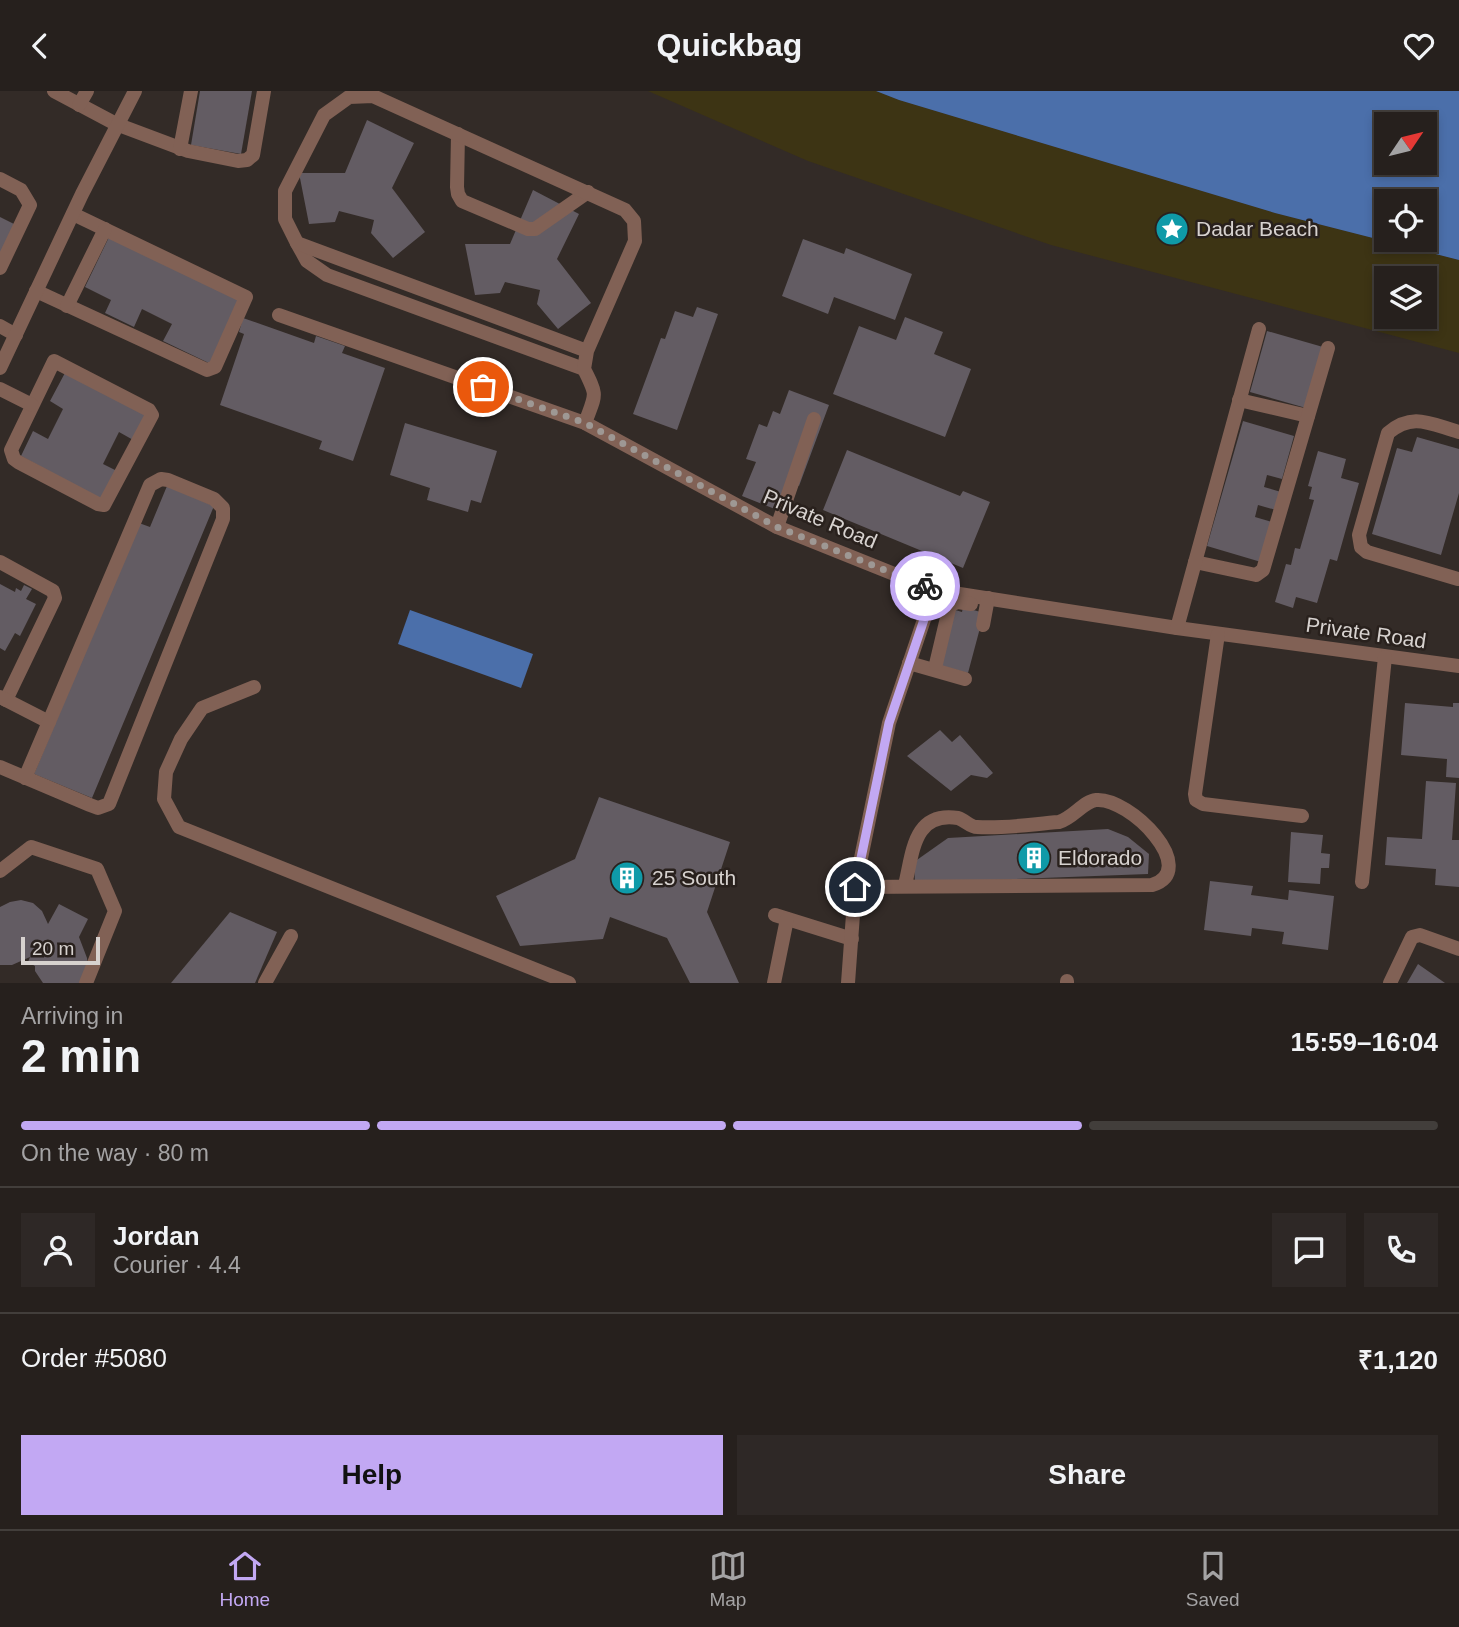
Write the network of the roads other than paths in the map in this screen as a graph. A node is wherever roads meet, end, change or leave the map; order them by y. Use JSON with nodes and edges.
{"nodes":[{"id":1,"x":54,"y":91,"type":"edge"},
{"id":2,"x":87,"y":91,"type":"edge"},
{"id":3,"x":135,"y":91,"type":"edge"},
{"id":4,"x":191,"y":91,"type":"edge"},
{"id":5,"x":264,"y":91,"type":"edge"},
{"id":6,"x":79,"y":105,"type":"junction"},
{"id":7,"x":116,"y":124,"type":"junction"},
{"id":8,"x":458,"y":134,"type":"junction"},
{"id":9,"x":180,"y":149,"type":"junction"},
{"id":10,"x":0,"y":179,"type":"edge"},
{"id":11,"x":588,"y":193,"type":"junction"},
{"id":12,"x":73,"y":214,"type":"junction"},
{"id":13,"x":105,"y":229,"type":"junction"},
{"id":14,"x":297,"y":243,"type":"junction"},
{"id":15,"x":0,"y":268,"type":"edge"},
{"id":16,"x":36,"y":291,"type":"junction"},
{"id":17,"x":67,"y":306,"type":"junction"},
{"id":18,"x":279,"y":315,"type":"dead end"},
{"id":19,"x":0,"y":327,"type":"edge"},
{"id":20,"x":1259,"y":329,"type":"dead end"},
{"id":21,"x":16,"y":335,"type":"junction"},
{"id":22,"x":1328,"y":348,"type":"dead end"},
{"id":23,"x":587,"y":351,"type":"junction"},
{"id":24,"x":0,"y":368,"type":"edge"},
{"id":25,"x":583,"y":369,"type":"junction"},
{"id":26,"x":0,"y":389,"type":"edge"},
{"id":27,"x":1240,"y":400,"type":"junction"},
{"id":28,"x":32,"y":405,"type":"junction"},
{"id":29,"x":1308,"y":416,"type":"junction"},
{"id":30,"x":814,"y":419,"type":"dead end"},
{"id":31,"x":585,"y":423,"type":"junction"},
{"id":32,"x":1459,"y":432,"type":"edge"},
{"id":33,"x":777,"y":527,"type":"junction"},
{"id":34,"x":0,"y":562,"type":"edge"},
{"id":35,"x":1195,"y":562,"type":"junction"},
{"id":36,"x":1459,"y":577,"type":"edge"},
{"id":37,"x":934,"y":590,"type":"junction"},
{"id":38,"x":969,"y":600,"type":"junction"},
{"id":39,"x":987,"y":602,"type":"junction"},
{"id":40,"x":983,"y":625,"type":"dead end"},
{"id":41,"x":1177,"y":628,"type":"junction"},
{"id":42,"x":1218,"y":633,"type":"junction"},
{"id":43,"x":1385,"y":657,"type":"junction"},
{"id":44,"x":909,"y":663,"type":"junction"},
{"id":45,"x":936,"y":664,"type":"dead end"},
{"id":46,"x":1459,"y":666,"type":"edge"},
{"id":47,"x":965,"y":679,"type":"dead end"},
{"id":48,"x":254,"y":687,"type":"dead end"},
{"id":49,"x":3,"y":699,"type":"edge"},
{"id":50,"x":49,"y":722,"type":"junction"},
{"id":51,"x":0,"y":767,"type":"edge"},
{"id":52,"x":25,"y":778,"type":"junction"},
{"id":53,"x":1302,"y":816,"type":"dead end"},
{"id":54,"x":0,"y":871,"type":"edge"},
{"id":55,"x":1362,"y":882,"type":"dead end"},
{"id":56,"x":905,"y":885,"type":"junction"},
{"id":57,"x":855,"y":887,"type":"junction"},
{"id":58,"x":291,"y":936,"type":"dead end"},
{"id":59,"x":852,"y":939,"type":"junction"},
{"id":60,"x":1459,"y":949,"type":"edge"},
{"id":61,"x":86,"y":983,"type":"edge"},
{"id":62,"x":265,"y":983,"type":"edge"},
{"id":63,"x":569,"y":983,"type":"edge"},
{"id":64,"x":774,"y":983,"type":"edge"},
{"id":65,"x":848,"y":983,"type":"edge"},
{"id":66,"x":1390,"y":983,"type":"edge"}],
"edges":[{"from":1,"to":6,"type":"street"},
{"from":2,"to":6,"type":"street"},
{"from":3,"to":7,"type":"street"},
{"from":4,"to":9,"type":"street"},
{"from":5,"to":9,"type":"street"},
{"from":6,"to":7,"type":"street"},
{"from":7,"to":9,"type":"street"},
{"from":7,"to":12,"type":"street"},
{"from":8,"to":11,"type":"street"},
{"from":8,"to":11,"type":"street"},
{"from":8,"to":14,"type":"street"},
{"from":10,"to":15,"type":"street"},
{"from":11,"to":23,"type":"street"},
{"from":12,"to":13,"type":"street"},
{"from":12,"to":16,"type":"street"},
{"from":13,"to":17,"type":"street"},
{"from":13,"to":17,"type":"street"},
{"from":14,"to":23,"type":"street"},
{"from":14,"to":25,"type":"street"},
{"from":16,"to":17,"type":"street"},
{"from":16,"to":21,"type":"street"},
{"from":18,"to":31,"type":"street","name":"Private Road"},
{"from":19,"to":21,"type":"street"},
{"from":20,"to":27,"type":"street"},
{"from":21,"to":24,"type":"street"},
{"from":22,"to":29,"type":"street"},
{"from":23,"to":25,"type":"street"},
{"from":25,"to":31,"type":"street"},
{"from":26,"to":28,"type":"street"},
{"from":27,"to":29,"type":"street"},
{"from":27,"to":35,"type":"street"},
{"from":28,"to":28,"type":"street"},
{"from":29,"to":35,"type":"street"},
{"from":30,"to":33,"type":"street"},
{"from":31,"to":33,"type":"street","name":"Private Road"},
{"from":32,"to":36,"type":"street"},
{"from":33,"to":37,"type":"street","name":"Private Road"},
{"from":34,"to":49,"type":"street"},
{"from":35,"to":41,"type":"street"},
{"from":37,"to":38,"type":"street","name":"Private Road"},
{"from":37,"to":44,"type":"street"},
{"from":38,"to":39,"type":"street","name":"Private Road"},
{"from":38,"to":45,"type":"street"},
{"from":39,"to":40,"type":"street"},
{"from":39,"to":41,"type":"street","name":"Private Road"},
{"from":41,"to":42,"type":"street","name":"Private Road"},
{"from":42,"to":43,"type":"street","name":"Private Road"},
{"from":42,"to":53,"type":"street"},
{"from":43,"to":46,"type":"street","name":"Private Road"},
{"from":43,"to":55,"type":"street"},
{"from":44,"to":47,"type":"street"},
{"from":44,"to":57,"type":"street"},
{"from":48,"to":63,"type":"street"},
{"from":49,"to":50,"type":"street"},
{"from":50,"to":52,"type":"street"},
{"from":50,"to":52,"type":"street"},
{"from":51,"to":52,"type":"street"},
{"from":54,"to":61,"type":"street"},
{"from":56,"to":56,"type":"street"},
{"from":56,"to":57,"type":"street"},
{"from":57,"to":59,"type":"street"},
{"from":58,"to":62,"type":"street"},
{"from":59,"to":64,"type":"street"},
{"from":59,"to":65,"type":"street"},
{"from":60,"to":66,"type":"street"}]}
